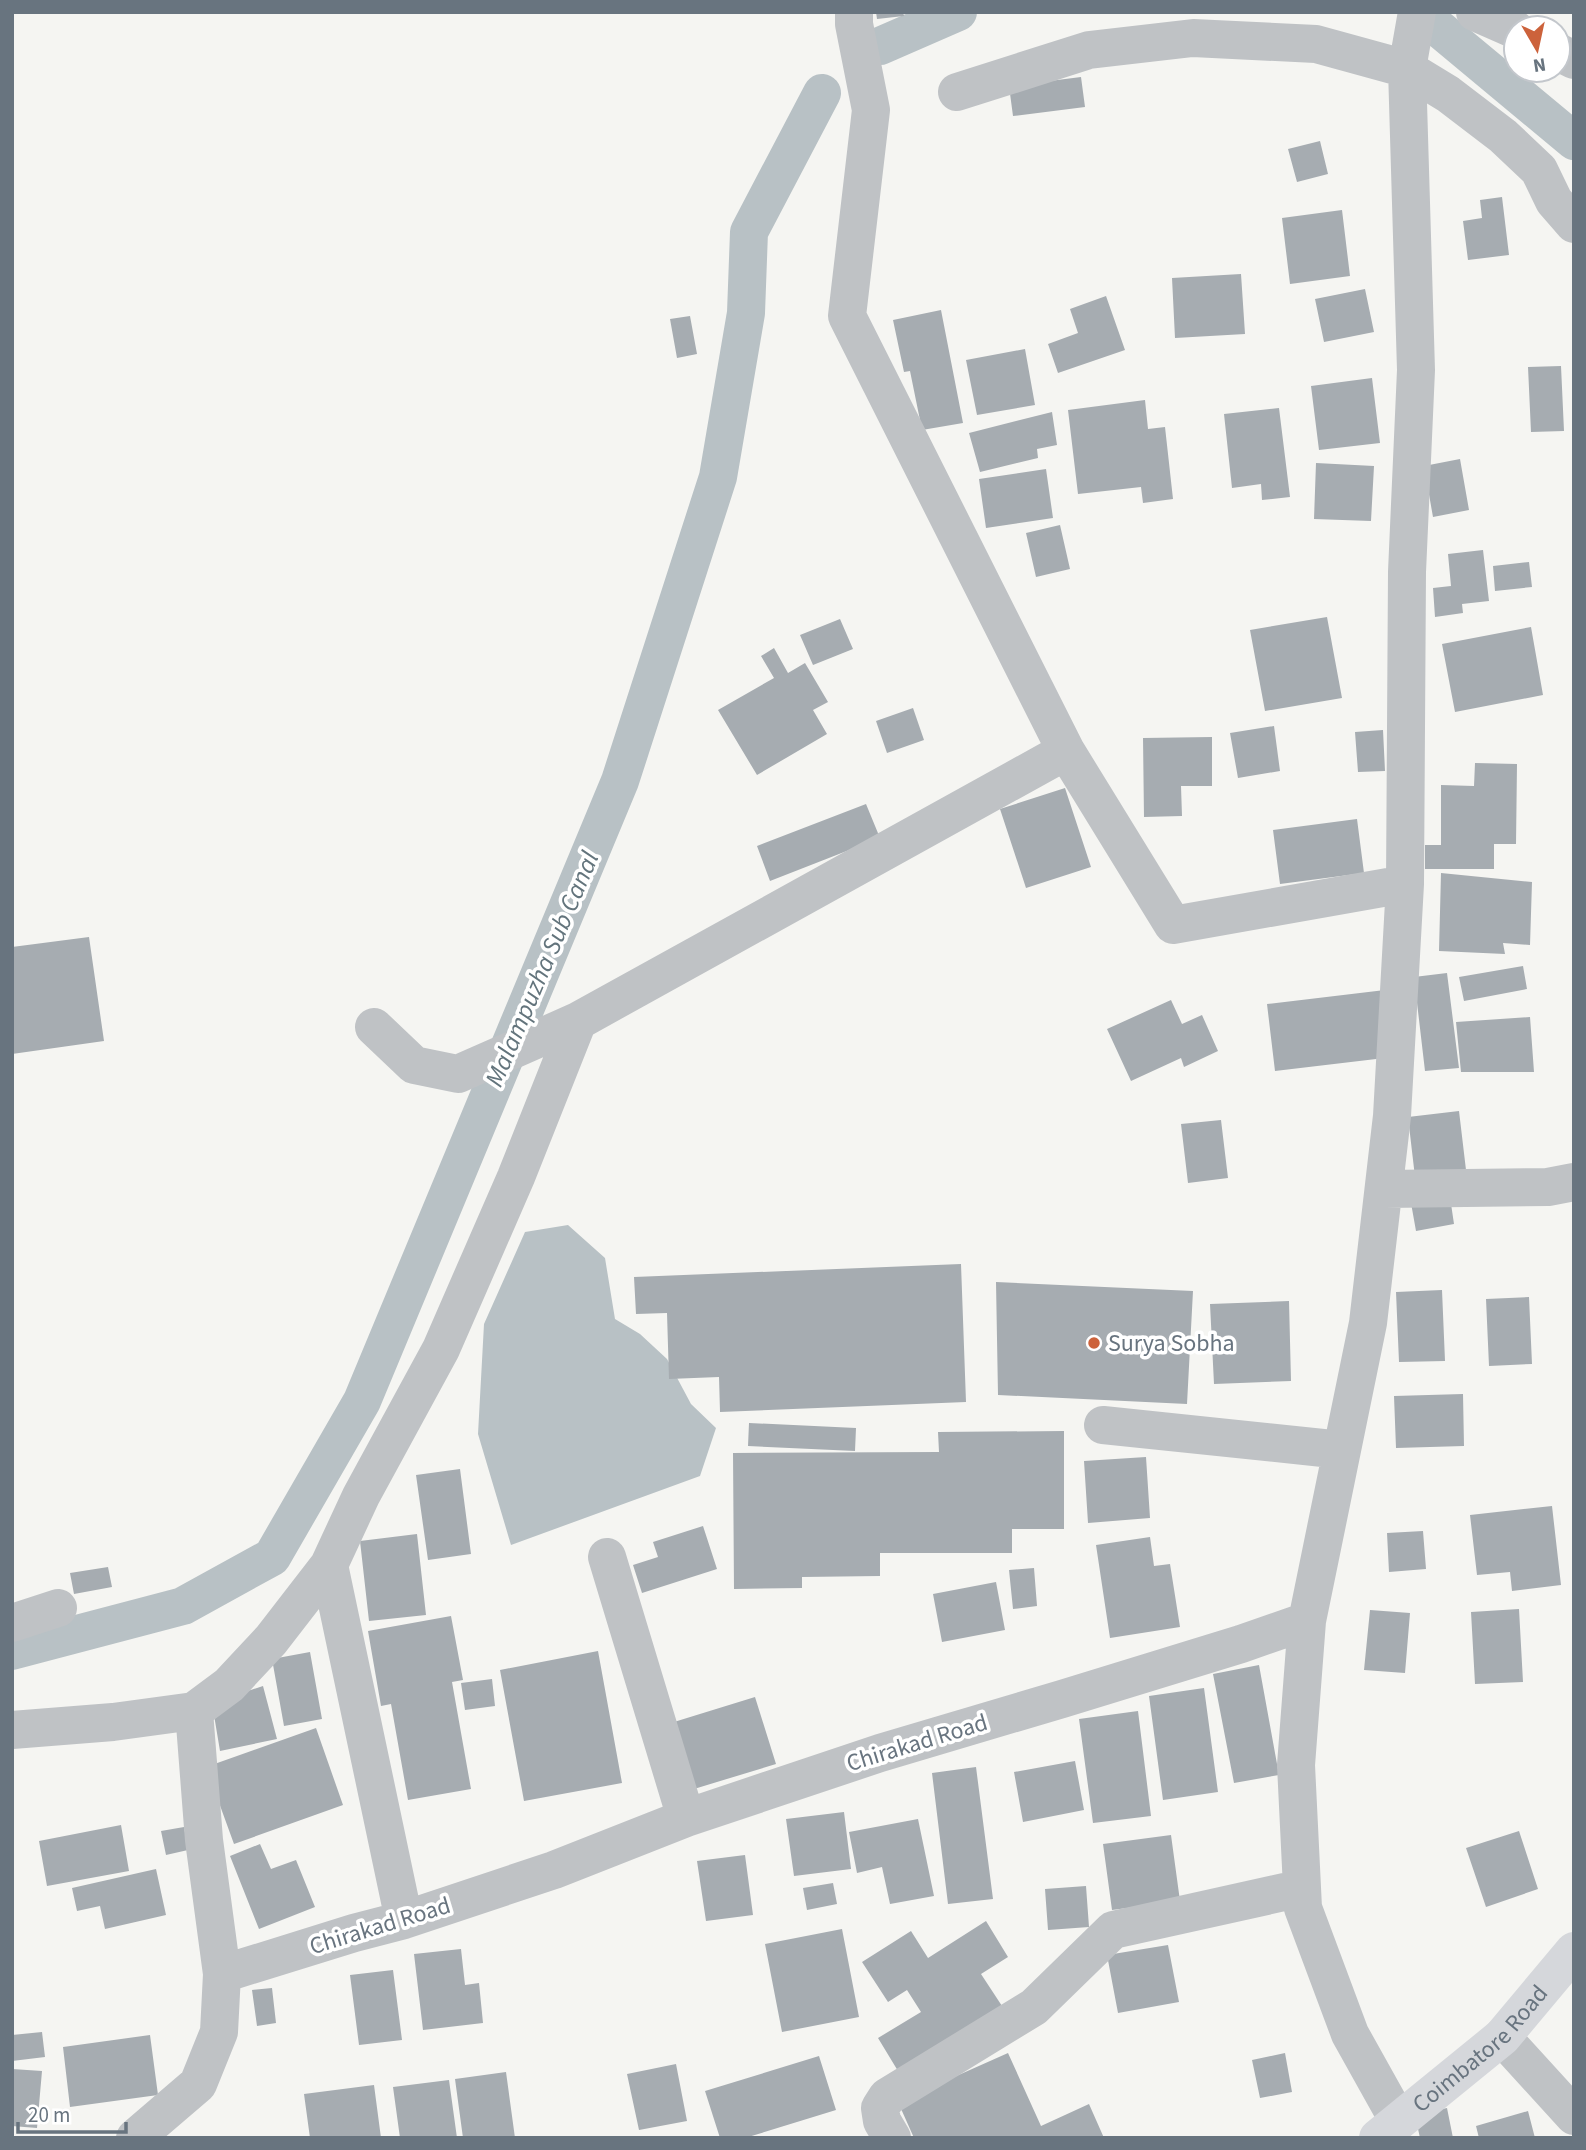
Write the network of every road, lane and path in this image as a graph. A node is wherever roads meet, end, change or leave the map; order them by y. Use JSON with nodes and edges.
{"nodes":[{"id":1,"x":854,"y":12,"type":"edge"},
{"id":2,"x":1417,"y":12,"type":"edge"},
{"id":3,"x":1475,"y":12,"type":"edge"},
{"id":4,"x":1502,"y":24,"type":"edge"},
{"id":5,"x":1407,"y":69,"type":"junction"},
{"id":6,"x":957,"y":92,"type":"dead end"},
{"id":7,"x":1574,"y":224,"type":"edge"},
{"id":8,"x":1066,"y":751,"type":"junction"},
{"id":9,"x":1405,"y":884,"type":"junction"},
{"id":10,"x":578,"y":1021,"type":"junction"},
{"id":11,"x":374,"y":1027,"type":"dead end"},
{"id":12,"x":1574,"y":1182,"type":"edge"},
{"id":13,"x":1385,"y":1189,"type":"junction"},
{"id":14,"x":1103,"y":1425,"type":"dead end"},
{"id":15,"x":1342,"y":1450,"type":"junction"},
{"id":16,"x":607,"y":1557,"type":"dead end"},
{"id":17,"x":329,"y":1565,"type":"junction"},
{"id":18,"x":58,"y":1608,"type":"dead end"},
{"id":19,"x":1307,"y":1621,"type":"junction"},
{"id":20,"x":12,"y":1623,"type":"edge"},
{"id":21,"x":194,"y":1711,"type":"junction"},
{"id":22,"x":12,"y":1730,"type":"edge"},
{"id":23,"x":686,"y":1818,"type":"junction"},
{"id":24,"x":1302,"y":1888,"type":"junction"},
{"id":25,"x":404,"y":1920,"type":"junction"},
{"id":26,"x":1574,"y":1951,"type":"edge"},
{"id":27,"x":222,"y":1974,"type":"junction"},
{"id":28,"x":1502,"y":2037,"type":"junction"},
{"id":29,"x":1574,"y":2116,"type":"edge"},
{"id":30,"x":1388,"y":2129,"type":"edge"},
{"id":31,"x":135,"y":2138,"type":"edge"},
{"id":32,"x":892,"y":2138,"type":"edge"}],
"edges":[{"from":1,"to":8,"type":"street"},
{"from":2,"to":5,"type":"street"},
{"from":3,"to":4,"type":"street"},
{"from":5,"to":6,"type":"street"},
{"from":5,"to":7,"type":"street"},
{"from":5,"to":9,"type":"street"},
{"from":8,"to":9,"type":"street"},
{"from":8,"to":10,"type":"street"},
{"from":9,"to":13,"type":"street"},
{"from":10,"to":11,"type":"street"},
{"from":10,"to":17,"type":"street"},
{"from":12,"to":13,"type":"street"},
{"from":13,"to":15,"type":"street"},
{"from":14,"to":15,"type":"street"},
{"from":15,"to":19,"type":"street"},
{"from":16,"to":23,"type":"street"},
{"from":17,"to":21,"type":"street"},
{"from":17,"to":25,"type":"street"},
{"from":18,"to":20,"type":"street"},
{"from":19,"to":23,"type":"street","name":"Chirakad Road"},
{"from":19,"to":24,"type":"street"},
{"from":21,"to":22,"type":"street"},
{"from":21,"to":27,"type":"street"},
{"from":23,"to":25,"type":"street","name":"Chirakad Road"},
{"from":24,"to":30,"type":"street"},
{"from":24,"to":32,"type":"street"},
{"from":25,"to":27,"type":"street","name":"Chirakad Road"},
{"from":26,"to":28,"type":"main road","name":"Coimbatore Road"},
{"from":27,"to":31,"type":"street"},
{"from":28,"to":29,"type":"street"},
{"from":28,"to":30,"type":"main road","name":"Coimbatore Road"}]}
